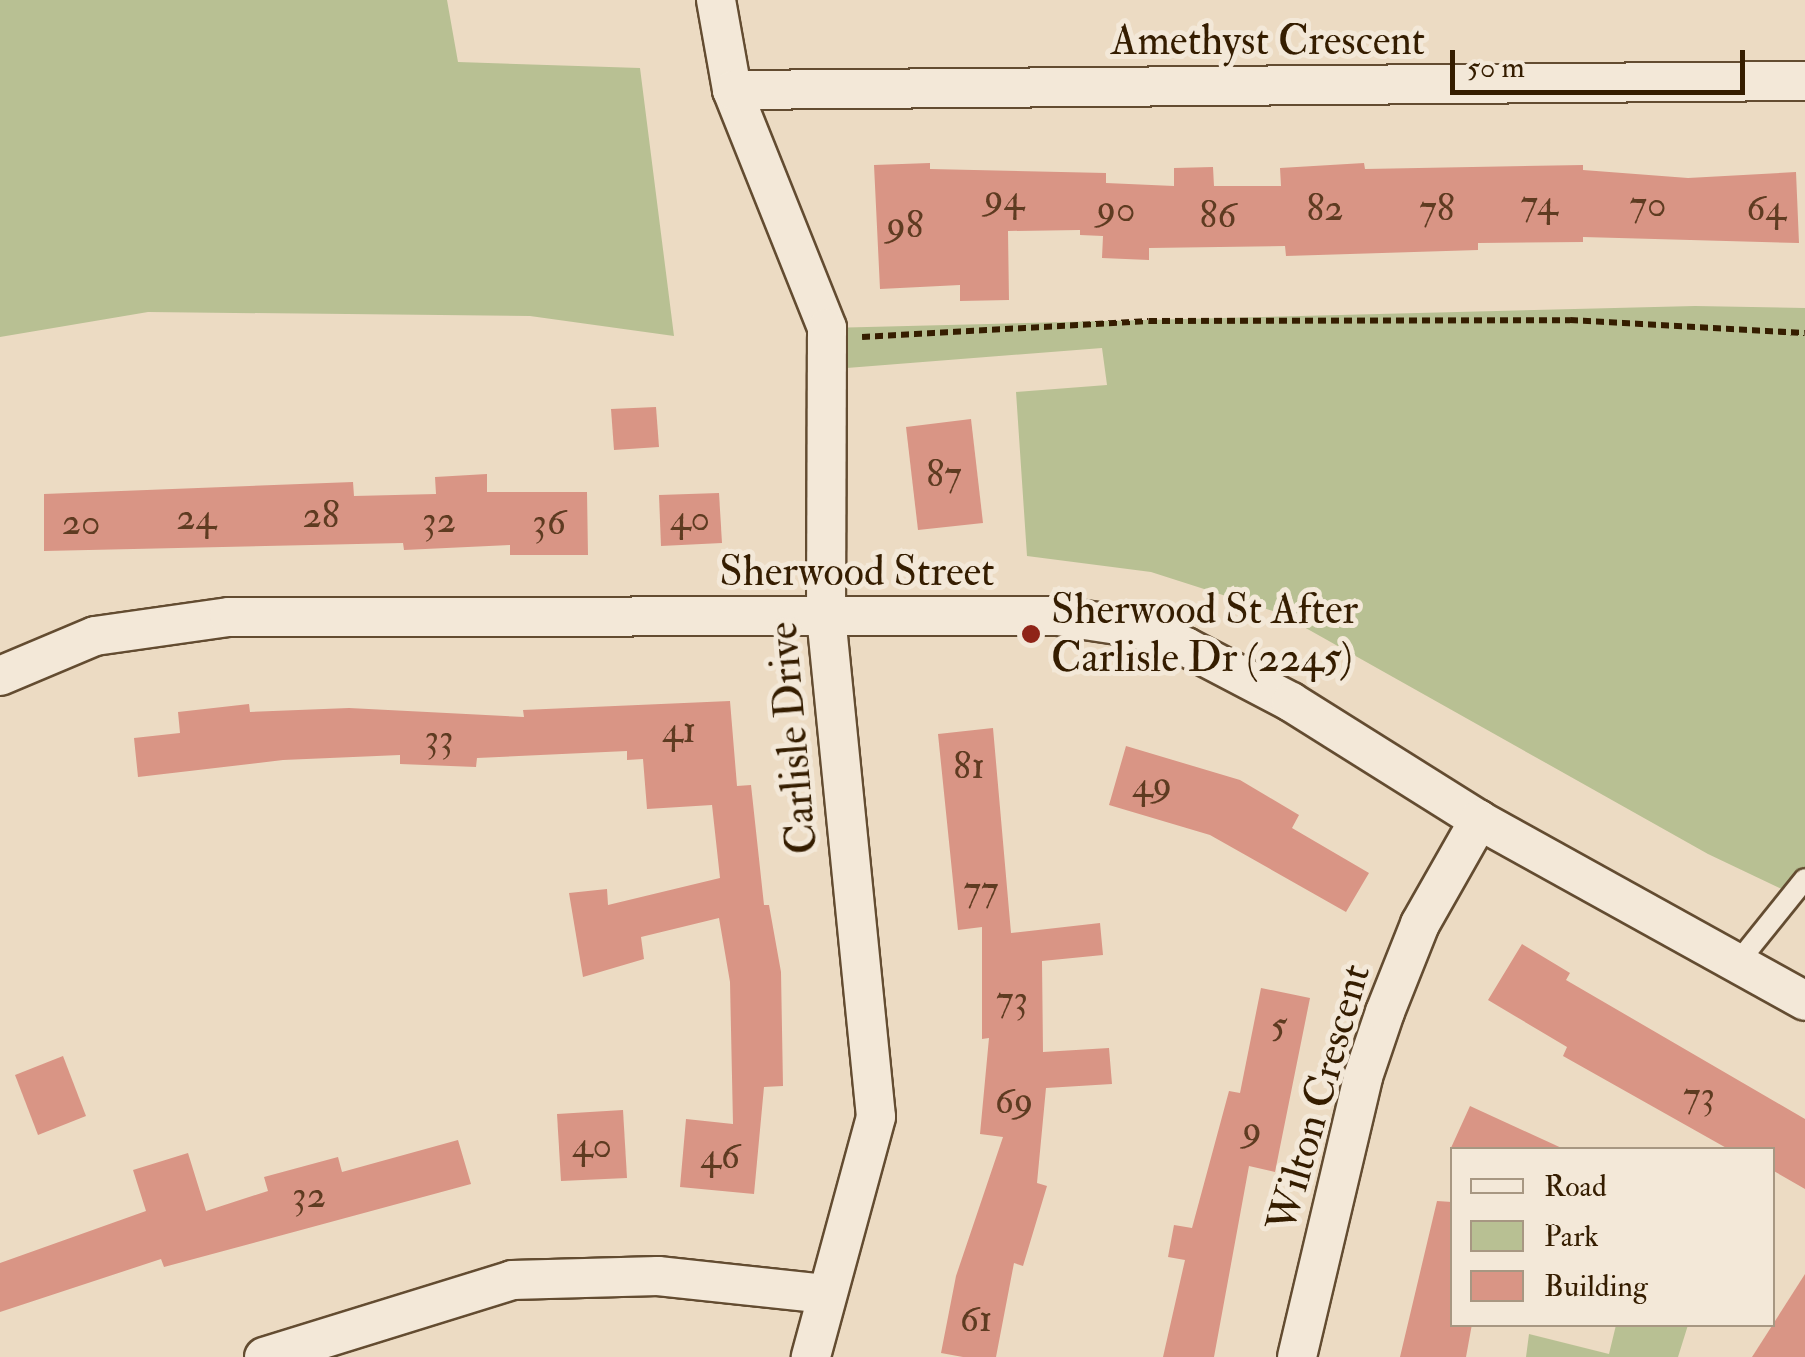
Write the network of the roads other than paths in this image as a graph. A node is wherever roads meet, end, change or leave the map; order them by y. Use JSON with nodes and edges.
{"nodes":[{"id":1,"x":716,"y":0,"type":"edge"},
{"id":2,"x":1805,"y":81,"type":"edge"},
{"id":3,"x":732,"y":90,"type":"junction"},
{"id":4,"x":826,"y":616,"type":"junction"},
{"id":5,"x":0,"y":676,"type":"edge"},
{"id":6,"x":1479,"y":820,"type":"junction"},
{"id":7,"x":1805,"y":880,"type":"edge"},
{"id":8,"x":1739,"y":961,"type":"junction"},
{"id":9,"x":1805,"y":1002,"type":"edge"},
{"id":10,"x":826,"y":1294,"type":"junction"},
{"id":11,"x":264,"y":1357,"type":"edge"},
{"id":12,"x":811,"y":1357,"type":"edge"},
{"id":13,"x":1297,"y":1357,"type":"edge"}],
"edges":[{"from":1,"to":3,"type":"street","name":"Carlisle Drive"},
{"from":2,"to":3,"type":"street","name":"Amethyst Crescent"},
{"from":3,"to":4,"type":"street","name":"Carlisle Drive"},
{"from":4,"to":5,"type":"street","name":"Sherwood Street"},
{"from":4,"to":6,"type":"street","name":"Sherwood Street"},
{"from":4,"to":10,"type":"street","name":"Carlisle Drive"},
{"from":6,"to":8,"type":"street","name":"Sherwood Street"},
{"from":6,"to":13,"type":"street","name":"Wilton Crescent"},
{"from":7,"to":8,"type":"lane"},
{"from":8,"to":9,"type":"street","name":"Sherwood Street"},
{"from":10,"to":11,"type":"street"},
{"from":10,"to":12,"type":"street","name":"Carlisle Drive"}]}
